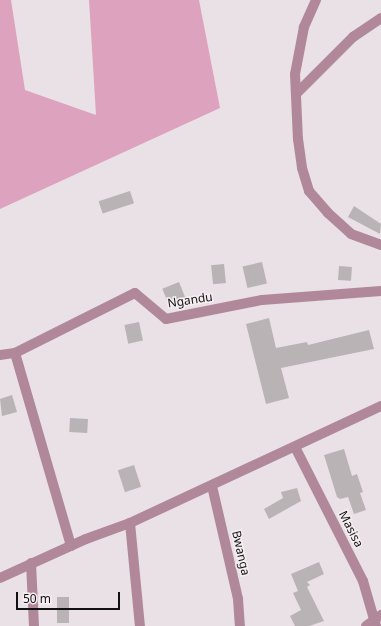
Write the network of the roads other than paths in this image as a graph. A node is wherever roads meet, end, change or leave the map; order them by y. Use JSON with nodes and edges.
{"nodes":[{"id":1,"x":316,"y":0,"type":"edge"},
{"id":2,"x":381,"y":18,"type":"edge"},
{"id":3,"x":296,"y":94,"type":"junction"},
{"id":4,"x":381,"y":245,"type":"edge"},
{"id":5,"x":381,"y":291,"type":"edge"},
{"id":6,"x":15,"y":353,"type":"junction"},
{"id":7,"x":0,"y":355,"type":"edge"},
{"id":8,"x":381,"y":406,"type":"edge"},
{"id":9,"x":295,"y":447,"type":"junction"},
{"id":10,"x":212,"y":486,"type":"junction"},
{"id":11,"x":130,"y":523,"type":"junction"},
{"id":12,"x":71,"y":546,"type":"junction"},
{"id":13,"x":31,"y":563,"type":"junction"},
{"id":14,"x":0,"y":578,"type":"edge"},
{"id":15,"x":377,"y":620,"type":"edge"},
{"id":16,"x":34,"y":626,"type":"edge"},
{"id":17,"x":140,"y":626,"type":"edge"},
{"id":18,"x":240,"y":626,"type":"edge"},
{"id":19,"x":366,"y":626,"type":"edge"}],
"edges":[{"from":1,"to":3,"type":"street"},
{"from":2,"to":3,"type":"street"},
{"from":3,"to":4,"type":"street"},
{"from":5,"to":6,"type":"street","name":"Ngandu"},
{"from":6,"to":7,"type":"street","name":"Ngandu"},
{"from":6,"to":12,"type":"street"},
{"from":8,"to":9,"type":"street"},
{"from":9,"to":10,"type":"street"},
{"from":9,"to":15,"type":"street","name":"Masisa"},
{"from":10,"to":11,"type":"street"},
{"from":10,"to":18,"type":"street","name":"Bwanga"},
{"from":11,"to":12,"type":"street"},
{"from":11,"to":17,"type":"street"},
{"from":12,"to":13,"type":"street"},
{"from":13,"to":14,"type":"street"},
{"from":13,"to":16,"type":"street"},
{"from":15,"to":19,"type":"street"}]}
